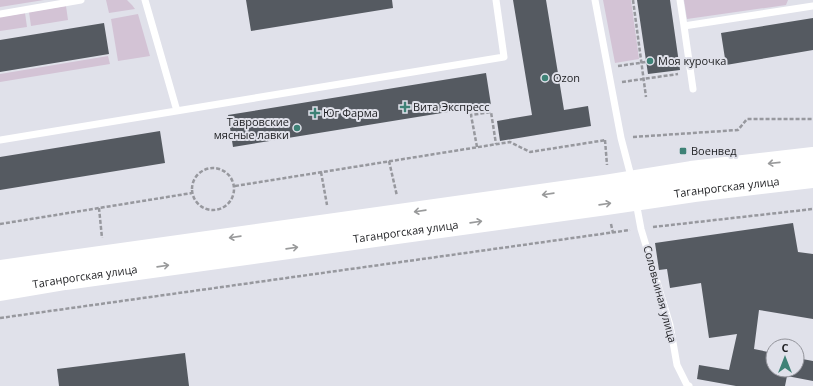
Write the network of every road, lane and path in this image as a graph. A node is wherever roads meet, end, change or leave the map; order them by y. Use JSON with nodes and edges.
{"nodes":[{"id":1,"x":81,"y":0,"type":"edge"},
{"id":2,"x":145,"y":0,"type":"edge"},
{"id":3,"x":496,"y":0,"type":"edge"},
{"id":4,"x":595,"y":0,"type":"edge"},
{"id":5,"x":633,"y":0,"type":"edge"},
{"id":6,"x":680,"y":0,"type":"edge"},
{"id":7,"x":813,"y":6,"type":"edge"},
{"id":8,"x":0,"y":14,"type":"edge"},
{"id":9,"x":684,"y":26,"type":"junction"},
{"id":10,"x":641,"y":62,"type":"junction"},
{"id":11,"x":646,"y":62,"type":"dead end"},
{"id":12,"x":607,"y":67,"type":"junction"},
{"id":13,"x":690,"y":72,"type":"junction"},
{"id":14,"x":644,"y":79,"type":"junction"},
{"id":15,"x":610,"y":84,"type":"junction"},
{"id":16,"x":693,"y":89,"type":"dead end"},
{"id":17,"x":646,"y":97,"type":"dead end"},
{"id":18,"x":177,"y":111,"type":"junction"},
{"id":19,"x":813,"y":119,"type":"edge"},
{"id":20,"x":621,"y":138,"type":"junction"},
{"id":21,"x":0,"y":140,"type":"edge"},
{"id":22,"x":496,"y":144,"type":"junction"},
{"id":23,"x":476,"y":147,"type":"junction"},
{"id":24,"x":813,"y":158,"type":"edge"},
{"id":25,"x":389,"y":161,"type":"junction"},
{"id":26,"x":321,"y":172,"type":"junction"},
{"id":27,"x":813,"y":177,"type":"edge"},
{"id":28,"x":235,"y":186,"type":"junction"},
{"id":29,"x":634,"y":190,"type":"junction"},
{"id":30,"x":192,"y":193,"type":"junction"},
{"id":31,"x":398,"y":201,"type":"dead end"},
{"id":32,"x":99,"y":208,"type":"junction"},
{"id":33,"x":813,"y":209,"type":"edge"},
{"id":34,"x":328,"y":211,"type":"dead end"},
{"id":35,"x":0,"y":224,"type":"edge"},
{"id":36,"x":642,"y":229,"type":"junction"},
{"id":37,"x":103,"y":243,"type":"dead end"},
{"id":38,"x":0,"y":271,"type":"edge"},
{"id":39,"x":0,"y":290,"type":"edge"},
{"id":40,"x":0,"y":318,"type":"edge"},
{"id":41,"x":689,"y":386,"type":"edge"}],
"edges":[{"from":1,"to":8,"type":"lane"},
{"from":2,"to":18,"type":"lane"},
{"from":3,"to":18,"type":"lane"},
{"from":4,"to":12,"type":"lane","name":"Соловьиная улица"},
{"from":5,"to":10,"type":"path"},
{"from":6,"to":9,"type":"lane"},
{"from":7,"to":9,"type":"lane"},
{"from":9,"to":13,"type":"lane"},
{"from":10,"to":11,"type":"path"},
{"from":10,"to":12,"type":"path"},
{"from":10,"to":14,"type":"path"},
{"from":12,"to":15,"type":"lane","name":"Соловьиная улица"},
{"from":13,"to":14,"type":"path"},
{"from":13,"to":16,"type":"lane"},
{"from":14,"to":15,"type":"path"},
{"from":14,"to":17,"type":"path"},
{"from":15,"to":20,"type":"lane","name":"Соловьиная улица"},
{"from":18,"to":21,"type":"lane"},
{"from":19,"to":20,"type":"path"},
{"from":20,"to":22,"type":"path"},
{"from":20,"to":29,"type":"lane","name":"Соловьиная улица"},
{"from":22,"to":23,"type":"path"},
{"from":22,"to":23,"type":"path"},
{"from":23,"to":25,"type":"path"},
{"from":24,"to":29,"type":"main road","name":"Таганрогская улица","one_way":true},
{"from":25,"to":26,"type":"path"},
{"from":25,"to":31,"type":"path"},
{"from":26,"to":28,"type":"path"},
{"from":26,"to":34,"type":"path"},
{"from":27,"to":29,"type":"main road","name":"Таганрогская улица"},
{"from":28,"to":30,"type":"path"},
{"from":28,"to":30,"type":"path"},
{"from":29,"to":36,"type":"lane","name":"Соловьиная улица"},
{"from":29,"to":38,"type":"main road","name":"Таганрогская улица","one_way":true},
{"from":39,"to":29,"type":"main road","name":"Таганрогская улица","one_way":true},
{"from":30,"to":32,"type":"path"},
{"from":32,"to":35,"type":"path"},
{"from":32,"to":37,"type":"path"},
{"from":33,"to":36,"type":"path"},
{"from":36,"to":40,"type":"path"},
{"from":36,"to":41,"type":"lane","name":"Соловьиная улица"}]}
